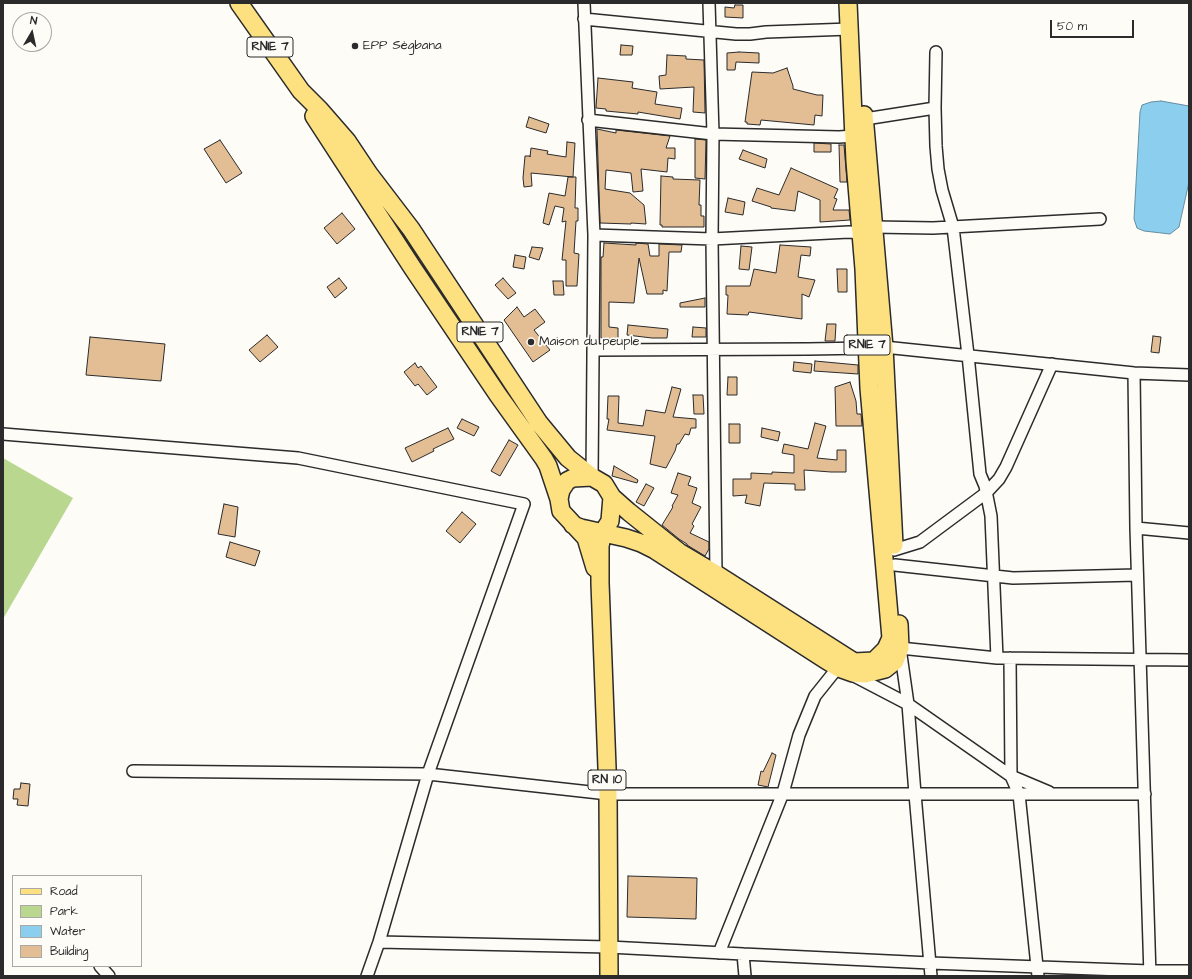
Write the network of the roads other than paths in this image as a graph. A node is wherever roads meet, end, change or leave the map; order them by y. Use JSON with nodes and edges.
{"nodes":[{"id":1,"x":239,"y":3,"type":"edge"},
{"id":2,"x":584,"y":3,"type":"edge"},
{"id":3,"x":709,"y":3,"type":"edge"},
{"id":4,"x":848,"y":3,"type":"edge"},
{"id":5,"x":860,"y":3,"type":"edge"},
{"id":6,"x":584,"y":19,"type":"junction"},
{"id":7,"x":850,"y":29,"type":"junction"},
{"id":8,"x":709,"y":30,"type":"junction"},
{"id":9,"x":936,"y":52,"type":"dead end"},
{"id":10,"x":301,"y":91,"type":"junction"},
{"id":11,"x":935,"y":108,"type":"junction"},
{"id":12,"x":865,"y":119,"type":"junction"},
{"id":13,"x":588,"y":120,"type":"junction"},
{"id":14,"x":713,"y":134,"type":"junction"},
{"id":15,"x":854,"y":136,"type":"junction"},
{"id":16,"x":1100,"y":219,"type":"dead end"},
{"id":17,"x":953,"y":227,"type":"junction"},
{"id":18,"x":868,"y":230,"type":"junction"},
{"id":19,"x":594,"y":235,"type":"junction"},
{"id":20,"x":712,"y":239,"type":"junction"},
{"id":21,"x":884,"y":347,"type":"junction"},
{"id":22,"x":867,"y":348,"type":"junction"},
{"id":23,"x":713,"y":349,"type":"junction"},
{"id":24,"x":593,"y":350,"type":"junction"},
{"id":25,"x":968,"y":355,"type":"junction"},
{"id":26,"x":1052,"y":364,"type":"junction"},
{"id":27,"x":1134,"y":373,"type":"junction"},
{"id":28,"x":1189,"y":375,"type":"edge"},
{"id":29,"x":3,"y":434,"type":"edge"},
{"id":30,"x":592,"y":478,"type":"junction"},
{"id":31,"x":986,"y":493,"type":"junction"},
{"id":32,"x":612,"y":497,"type":"junction"},
{"id":33,"x":559,"y":499,"type":"junction"},
{"id":34,"x":573,"y":525,"type":"junction"},
{"id":35,"x":1136,"y":528,"type":"junction"},
{"id":36,"x":603,"y":532,"type":"junction"},
{"id":37,"x":1189,"y":533,"type":"edge"},
{"id":38,"x":895,"y":558,"type":"junction"},
{"id":39,"x":716,"y":574,"type":"junction"},
{"id":40,"x":1137,"y":575,"type":"junction"},
{"id":41,"x":993,"y":577,"type":"junction"},
{"id":42,"x":600,"y":583,"type":"junction"},
{"id":43,"x":900,"y":648,"type":"junction"},
{"id":44,"x":997,"y":658,"type":"junction"},
{"id":45,"x":1010,"y":658,"type":"junction"},
{"id":46,"x":1140,"y":659,"type":"junction"},
{"id":47,"x":1189,"y":660,"type":"edge"},
{"id":48,"x":853,"y":668,"type":"junction"},
{"id":49,"x":908,"y":704,"type":"junction"},
{"id":50,"x":133,"y":771,"type":"dead end"},
{"id":51,"x":428,"y":774,"type":"junction"},
{"id":52,"x":1011,"y":776,"type":"junction"},
{"id":53,"x":783,"y":793,"type":"junction"},
{"id":54,"x":608,"y":794,"type":"junction"},
{"id":55,"x":915,"y":794,"type":"junction"},
{"id":56,"x":1019,"y":794,"type":"junction"},
{"id":57,"x":1053,"y":794,"type":"junction"},
{"id":58,"x":1145,"y":794,"type":"junction"},
{"id":59,"x":378,"y":942,"type":"junction"},
{"id":60,"x":609,"y":947,"type":"junction"},
{"id":61,"x":719,"y":952,"type":"junction"},
{"id":62,"x":743,"y":954,"type":"junction"},
{"id":63,"x":930,"y":963,"type":"junction"},
{"id":64,"x":101,"y":967,"type":"edge"},
{"id":65,"x":1189,"y":971,"type":"edge"},
{"id":66,"x":1037,"y":972,"type":"edge"},
{"id":67,"x":1150,"y":974,"type":"edge"},
{"id":68,"x":109,"y":976,"type":"edge"},
{"id":69,"x":367,"y":976,"type":"edge"},
{"id":70,"x":609,"y":976,"type":"edge"},
{"id":71,"x":745,"y":976,"type":"edge"},
{"id":72,"x":931,"y":976,"type":"edge"}],
"edges":[{"from":1,"to":10,"type":"main road","name":"RNIE 7","number":"RNIE 7"},
{"from":2,"to":6,"type":"street"},
{"from":3,"to":8,"type":"street"},
{"from":4,"to":7,"type":"main road","name":"RNIE 7","number":"RNIE 7"},
{"from":5,"to":12,"type":"main road","name":"RNIE 7","number":"RNIE 7"},
{"from":6,"to":8,"type":"street"},
{"from":6,"to":13,"type":"street"},
{"from":7,"to":8,"type":"street"},
{"from":7,"to":15,"type":"main road","name":"RNIE 7","number":"RNIE 7"},
{"from":8,"to":14,"type":"street"},
{"from":9,"to":11,"type":"street"},
{"from":10,"to":30,"type":"main road","name":"RNIE 7","number":"RNIE 7"},
{"from":10,"to":33,"type":"main road","name":"RNIE 7","number":"RNIE 7"},
{"from":11,"to":12,"type":"street"},
{"from":11,"to":17,"type":"street"},
{"from":12,"to":18,"type":"main road","name":"RNIE 7","number":"RNIE 7"},
{"from":13,"to":14,"type":"street"},
{"from":13,"to":19,"type":"street"},
{"from":14,"to":15,"type":"street"},
{"from":14,"to":20,"type":"street"},
{"from":15,"to":18,"type":"main road","name":"RNIE 7","number":"RNIE 7"},
{"from":16,"to":17,"type":"street"},
{"from":17,"to":18,"type":"street"},
{"from":17,"to":25,"type":"street"},
{"from":18,"to":20,"type":"street"},
{"from":18,"to":21,"type":"main road","name":"RNIE 7","number":"RNIE 7"},
{"from":18,"to":22,"type":"main road","name":"RNIE 7","number":"RNIE 7"},
{"from":19,"to":20,"type":"street"},
{"from":19,"to":24,"type":"street"},
{"from":20,"to":23,"type":"street"},
{"from":21,"to":25,"type":"street"},
{"from":21,"to":38,"type":"main road","name":"RNIE 7","number":"RNIE 7"},
{"from":22,"to":23,"type":"street"},
{"from":22,"to":48,"type":"main road","name":"RNIE 7","number":"RNIE 7"},
{"from":23,"to":24,"type":"street"},
{"from":23,"to":39,"type":"street"},
{"from":24,"to":30,"type":"street"},
{"from":25,"to":26,"type":"street"},
{"from":25,"to":31,"type":"street"},
{"from":26,"to":27,"type":"street"},
{"from":26,"to":31,"type":"street"},
{"from":27,"to":28,"type":"street"},
{"from":27,"to":35,"type":"street"},
{"from":29,"to":51,"type":"street"},
{"from":30,"to":32,"type":"main road","name":"RNIE 7","number":"RNIE 7"},
{"from":30,"to":33,"type":"main road"},
{"from":31,"to":38,"type":"street"},
{"from":31,"to":41,"type":"street"},
{"from":32,"to":36,"type":"main road","number":"RN 10"},
{"from":32,"to":39,"type":"main road","name":"RNIE 7","number":"RNIE 7"},
{"from":33,"to":34,"type":"main road","number":"RN 10"},
{"from":34,"to":36,"type":"main road"},
{"from":34,"to":42,"type":"main road","number":"RN 10"},
{"from":35,"to":37,"type":"street"},
{"from":35,"to":40,"type":"street"},
{"from":36,"to":42,"type":"main road","number":"RN 10"},
{"from":36,"to":48,"type":"main road"},
{"from":38,"to":41,"type":"street"},
{"from":38,"to":43,"type":"main road","name":"RNIE 7","number":"RNIE 7"},
{"from":39,"to":48,"type":"main road","name":"RNIE 7","number":"RNIE 7"},
{"from":40,"to":41,"type":"street"},
{"from":40,"to":46,"type":"street"},
{"from":41,"to":44,"type":"street"},
{"from":42,"to":54,"type":"main road","number":"RN 10"},
{"from":43,"to":44,"type":"street"},
{"from":43,"to":48,"type":"main road"},
{"from":43,"to":49,"type":"street"},
{"from":44,"to":45,"type":"street"},
{"from":45,"to":46,"type":"street"},
{"from":45,"to":52,"type":"street"},
{"from":46,"to":47,"type":"street"},
{"from":46,"to":58,"type":"street"},
{"from":48,"to":49,"type":"street"},
{"from":48,"to":49,"type":"street"},
{"from":48,"to":53,"type":"street"},
{"from":49,"to":52,"type":"street"},
{"from":49,"to":55,"type":"street"},
{"from":50,"to":51,"type":"street"},
{"from":51,"to":54,"type":"street"},
{"from":51,"to":59,"type":"street"},
{"from":52,"to":56,"type":"street"},
{"from":52,"to":57,"type":"street"},
{"from":53,"to":54,"type":"street"},
{"from":53,"to":55,"type":"street"},
{"from":53,"to":61,"type":"street"},
{"from":54,"to":60,"type":"main road","number":"RN 10"},
{"from":55,"to":56,"type":"street"},
{"from":55,"to":63,"type":"street"},
{"from":56,"to":57,"type":"street"},
{"from":56,"to":66,"type":"street"},
{"from":57,"to":58,"type":"street"},
{"from":58,"to":67,"type":"street"},
{"from":59,"to":60,"type":"street"},
{"from":59,"to":69,"type":"street"},
{"from":60,"to":61,"type":"street"},
{"from":60,"to":70,"type":"main road","number":"RN 10"},
{"from":61,"to":62,"type":"street"},
{"from":62,"to":63,"type":"street"},
{"from":62,"to":71,"type":"street"},
{"from":63,"to":66,"type":"street"},
{"from":63,"to":72,"type":"street"},
{"from":64,"to":68,"type":"street"},
{"from":65,"to":67,"type":"street"},
{"from":66,"to":67,"type":"street"}]}
